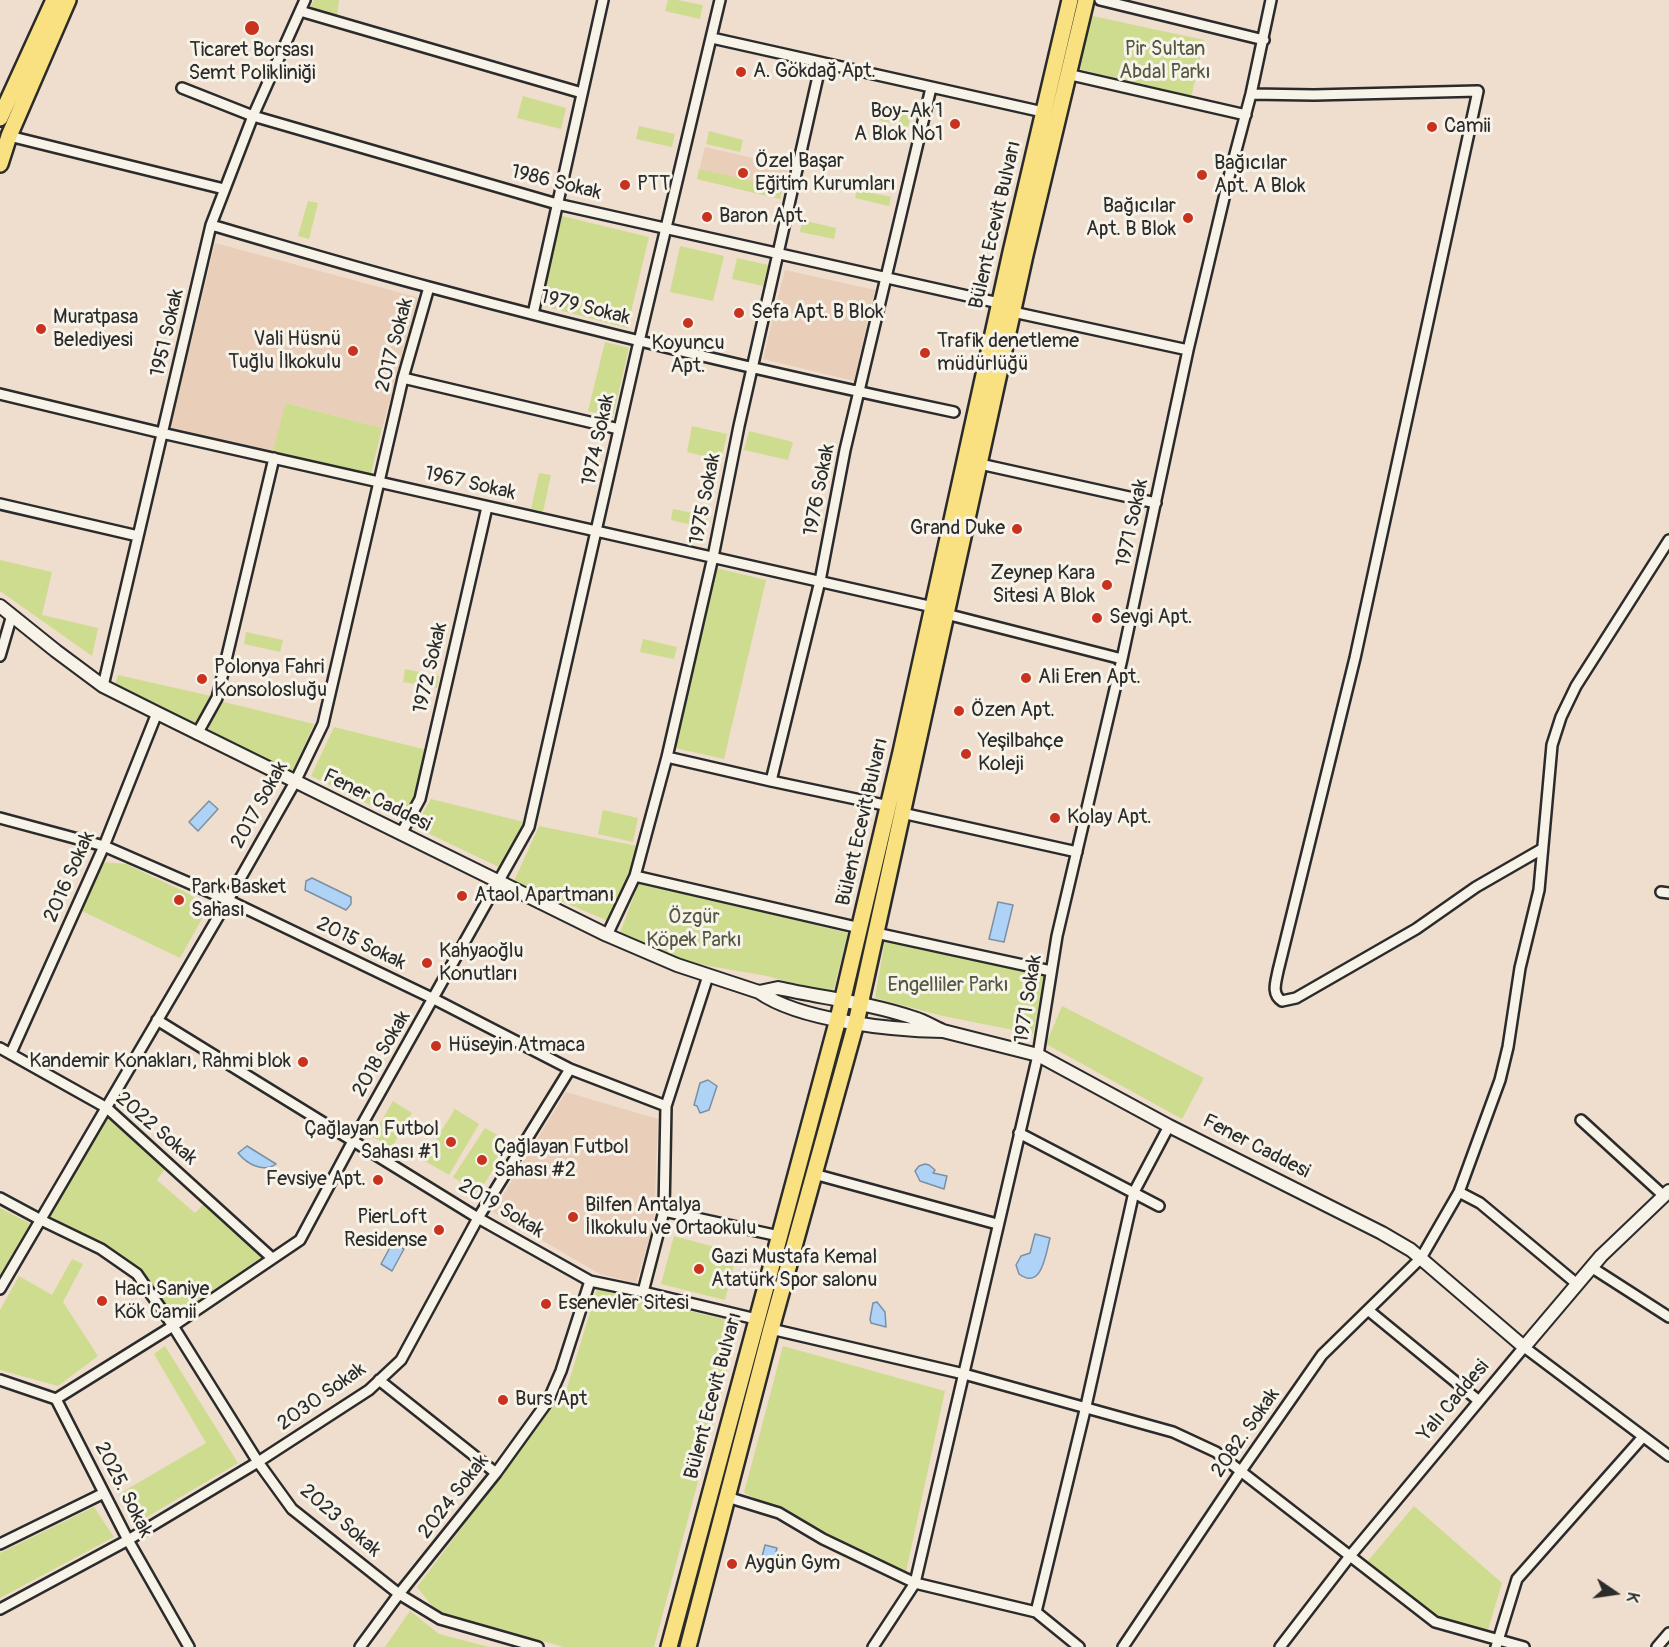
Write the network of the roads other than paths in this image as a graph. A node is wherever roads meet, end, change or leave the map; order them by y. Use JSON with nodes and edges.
{"nodes":[{"id":1,"x":54,"y":0,"type":"edge"},
{"id":2,"x":68,"y":0,"type":"edge"},
{"id":3,"x":305,"y":0,"type":"edge"},
{"id":4,"x":603,"y":0,"type":"edge"},
{"id":5,"x":720,"y":0,"type":"edge"},
{"id":6,"x":1069,"y":0,"type":"edge"},
{"id":7,"x":1086,"y":0,"type":"edge"},
{"id":8,"x":1100,"y":0,"type":"edge"},
{"id":9,"x":1271,"y":0,"type":"edge"},
{"id":10,"x":300,"y":11,"type":"junction"},
{"id":11,"x":712,"y":38,"type":"junction"},
{"id":12,"x":1264,"y":40,"type":"junction"},
{"id":13,"x":821,"y":63,"type":"junction"},
{"id":14,"x":1067,"y":74,"type":"junction"},
{"id":15,"x":182,"y":88,"type":"dead end"},
{"id":16,"x":931,"y":88,"type":"junction"},
{"id":17,"x":582,"y":93,"type":"junction"},
{"id":18,"x":1251,"y":94,"type":"junction"},
{"id":19,"x":1043,"y":112,"type":"junction"},
{"id":20,"x":1246,"y":115,"type":"junction"},
{"id":21,"x":253,"y":116,"type":"junction"},
{"id":22,"x":0,"y":118,"type":"edge"},
{"id":23,"x":9,"y":136,"type":"junction"},
{"id":24,"x":0,"y":164,"type":"edge"},
{"id":25,"x":224,"y":189,"type":"junction"},
{"id":26,"x":557,"y":204,"type":"junction"},
{"id":27,"x":211,"y":225,"type":"junction"},
{"id":28,"x":665,"y":228,"type":"junction"},
{"id":29,"x":779,"y":253,"type":"junction"},
{"id":30,"x":886,"y":276,"type":"junction"},
{"id":31,"x":429,"y":287,"type":"junction"},
{"id":32,"x":999,"y":303,"type":"junction"},
{"id":33,"x":1013,"y":312,"type":"junction"},
{"id":34,"x":532,"y":314,"type":"junction"},
{"id":35,"x":639,"y":340,"type":"junction"},
{"id":36,"x":1188,"y":350,"type":"junction"},
{"id":37,"x":753,"y":367,"type":"junction"},
{"id":38,"x":403,"y":378,"type":"junction"},
{"id":39,"x":859,"y":392,"type":"junction"},
{"id":40,"x":0,"y":394,"type":"edge"},
{"id":41,"x":954,"y":412,"type":"dead end"},
{"id":42,"x":619,"y":429,"type":"junction"},
{"id":43,"x":162,"y":433,"type":"junction"},
{"id":44,"x":274,"y":458,"type":"junction"},
{"id":45,"x":980,"y":464,"type":"junction"},
{"id":46,"x":380,"y":482,"type":"junction"},
{"id":47,"x":1156,"y":503,"type":"junction"},
{"id":48,"x":0,"y":504,"type":"edge"},
{"id":49,"x":487,"y":507,"type":"junction"},
{"id":50,"x":597,"y":531,"type":"junction"},
{"id":51,"x":138,"y":536,"type":"junction"},
{"id":52,"x":1669,"y":540,"type":"edge"},
{"id":53,"x":713,"y":557,"type":"junction"},
{"id":54,"x":820,"y":581,"type":"junction"},
{"id":55,"x":0,"y":606,"type":"edge"},
{"id":56,"x":940,"y":610,"type":"junction"},
{"id":57,"x":12,"y":615,"type":"junction"},
{"id":58,"x":0,"y":656,"type":"edge"},
{"id":59,"x":1122,"y":659,"type":"junction"},
{"id":60,"x":103,"y":686,"type":"junction"},
{"id":61,"x":157,"y":713,"type":"junction"},
{"id":62,"x":197,"y":734,"type":"junction"},
{"id":63,"x":667,"y":757,"type":"junction"},
{"id":64,"x":771,"y":781,"type":"junction"},
{"id":65,"x":295,"y":782,"type":"junction"},
{"id":66,"x":895,"y":809,"type":"junction"},
{"id":67,"x":0,"y":818,"type":"edge"},
{"id":68,"x":400,"y":834,"type":"junction"},
{"id":69,"x":104,"y":846,"type":"junction"},
{"id":70,"x":1542,"y":849,"type":"junction"},
{"id":71,"x":1077,"y":852,"type":"junction"},
{"id":72,"x":635,"y":876,"type":"junction"},
{"id":73,"x":497,"y":882,"type":"junction"},
{"id":74,"x":228,"y":900,"type":"junction"},
{"id":75,"x":860,"y":928,"type":"junction"},
{"id":76,"x":876,"y":933,"type":"junction"},
{"id":77,"x":607,"y":935,"type":"junction"},
{"id":78,"x":1051,"y":971,"type":"junction"},
{"id":79,"x":708,"y":976,"type":"junction"},
{"id":80,"x":759,"y":992,"type":"junction"},
{"id":81,"x":434,"y":999,"type":"junction"},
{"id":82,"x":842,"y":999,"type":"junction"},
{"id":83,"x":860,"y":1004,"type":"junction"},
{"id":84,"x":838,"y":1019,"type":"junction"},
{"id":85,"x":157,"y":1020,"type":"junction"},
{"id":86,"x":856,"y":1023,"type":"junction"},
{"id":87,"x":943,"y":1031,"type":"junction"},
{"id":88,"x":0,"y":1048,"type":"edge"},
{"id":89,"x":11,"y":1053,"type":"junction"},
{"id":90,"x":1038,"y":1055,"type":"junction"},
{"id":91,"x":570,"y":1069,"type":"junction"},
{"id":92,"x":666,"y":1106,"type":"junction"},
{"id":93,"x":107,"y":1108,"type":"junction"},
{"id":94,"x":1581,"y":1120,"type":"dead end"},
{"id":95,"x":1169,"y":1126,"type":"junction"},
{"id":96,"x":1019,"y":1132,"type":"junction"},
{"id":97,"x":354,"y":1139,"type":"junction"},
{"id":98,"x":814,"y":1174,"type":"junction"},
{"id":99,"x":1134,"y":1192,"type":"junction"},
{"id":100,"x":1459,"y":1192,"type":"junction"},
{"id":101,"x":1667,"y":1193,"type":"edge"},
{"id":102,"x":0,"y":1198,"type":"edge"},
{"id":103,"x":1159,"y":1206,"type":"dead end"},
{"id":104,"x":664,"y":1211,"type":"junction"},
{"id":105,"x":478,"y":1218,"type":"junction"},
{"id":106,"x":41,"y":1220,"type":"junction"},
{"id":107,"x":997,"y":1224,"type":"junction"},
{"id":108,"x":779,"y":1236,"type":"junction"},
{"id":109,"x":272,"y":1258,"type":"junction"},
{"id":110,"x":1421,"y":1258,"type":"junction"},
{"id":111,"x":1591,"y":1268,"type":"junction"},
{"id":112,"x":590,"y":1281,"type":"junction"},
{"id":113,"x":1577,"y":1284,"type":"junction"},
{"id":114,"x":0,"y":1289,"type":"edge"},
{"id":115,"x":643,"y":1292,"type":"junction"},
{"id":116,"x":1368,"y":1310,"type":"junction"},
{"id":117,"x":1669,"y":1317,"type":"edge"},
{"id":118,"x":756,"y":1319,"type":"junction"},
{"id":119,"x":173,"y":1326,"type":"junction"},
{"id":120,"x":771,"y":1329,"type":"junction"},
{"id":121,"x":1524,"y":1347,"type":"junction"},
{"id":122,"x":964,"y":1374,"type":"junction"},
{"id":123,"x":0,"y":1380,"type":"edge"},
{"id":124,"x":379,"y":1380,"type":"junction"},
{"id":125,"x":56,"y":1400,"type":"junction"},
{"id":126,"x":1479,"y":1401,"type":"junction"},
{"id":127,"x":1086,"y":1406,"type":"junction"},
{"id":128,"x":1642,"y":1438,"type":"junction"},
{"id":129,"x":1669,"y":1456,"type":"edge"},
{"id":130,"x":258,"y":1462,"type":"junction"},
{"id":131,"x":1241,"y":1471,"type":"junction"},
{"id":132,"x":496,"y":1473,"type":"junction"},
{"id":133,"x":104,"y":1493,"type":"junction"},
{"id":134,"x":732,"y":1498,"type":"junction"},
{"id":135,"x":128,"y":1540,"type":"junction"},
{"id":136,"x":0,"y":1544,"type":"edge"},
{"id":137,"x":1350,"y":1556,"type":"junction"},
{"id":138,"x":915,"y":1583,"type":"junction"},
{"id":139,"x":399,"y":1594,"type":"junction"},
{"id":140,"x":0,"y":1609,"type":"edge"},
{"id":141,"x":1036,"y":1611,"type":"junction"},
{"id":142,"x":1669,"y":1633,"type":"edge"},
{"id":143,"x":1497,"y":1644,"type":"edge"},
{"id":144,"x":189,"y":1647,"type":"edge"},
{"id":145,"x":360,"y":1647,"type":"edge"},
{"id":146,"x":538,"y":1647,"type":"edge"},
{"id":147,"x":669,"y":1647,"type":"edge"},
{"id":148,"x":688,"y":1647,"type":"edge"},
{"id":149,"x":873,"y":1647,"type":"edge"},
{"id":150,"x":1079,"y":1647,"type":"edge"},
{"id":151,"x":1123,"y":1647,"type":"edge"},
{"id":152,"x":1281,"y":1647,"type":"edge"},
{"id":153,"x":1524,"y":1647,"type":"edge"},
{"id":154,"x":1657,"y":1647,"type":"edge"}],
"edges":[{"from":1,"to":22,"type":"main road"},
{"from":2,"to":23,"type":"main road"},
{"from":3,"to":10,"type":"street","name":"1951 Sokak"},
{"from":4,"to":17,"type":"street"},
{"from":5,"to":11,"type":"street","name":"1974 Sokak"},
{"from":6,"to":19,"type":"main road","name":"Bülent Ecevit Bulvarı"},
{"from":7,"to":14,"type":"main road","name":"Bülent Ecevit Bulvarı"},
{"from":8,"to":12,"type":"street"},
{"from":9,"to":12,"type":"street","name":"1971 Sokak"},
{"from":10,"to":17,"type":"street"},
{"from":10,"to":21,"type":"street","name":"1951 Sokak"},
{"from":11,"to":13,"type":"street"},
{"from":11,"to":28,"type":"street","name":"1974 Sokak"},
{"from":12,"to":18,"type":"street","name":"1971 Sokak"},
{"from":13,"to":16,"type":"street"},
{"from":13,"to":29,"type":"street","name":"1975 Sokak"},
{"from":14,"to":20,"type":"street"},
{"from":14,"to":33,"type":"main road","name":"Bülent Ecevit Bulvarı"},
{"from":15,"to":21,"type":"street","name":"1986 Sokak"},
{"from":16,"to":19,"type":"street"},
{"from":16,"to":30,"type":"street","name":"1976 Sokak"},
{"from":17,"to":26,"type":"street"},
{"from":18,"to":20,"type":"street","name":"1971 Sokak"},
{"from":18,"to":70,"type":"street"},
{"from":19,"to":32,"type":"main road","name":"Bülent Ecevit Bulvarı"},
{"from":20,"to":36,"type":"street","name":"1971 Sokak"},
{"from":21,"to":25,"type":"street","name":"1951 Sokak"},
{"from":21,"to":26,"type":"street","name":"1986 Sokak"},
{"from":23,"to":24,"type":"main road"},
{"from":23,"to":25,"type":"street"},
{"from":25,"to":27,"type":"street","name":"1951 Sokak"},
{"from":26,"to":28,"type":"street","name":"1986 Sokak"},
{"from":26,"to":34,"type":"street"},
{"from":27,"to":31,"type":"street","name":"1979 Sokak"},
{"from":27,"to":43,"type":"street","name":"1951 Sokak"},
{"from":28,"to":29,"type":"street","name":"1986 Sokak"},
{"from":28,"to":35,"type":"street","name":"1974 Sokak"},
{"from":29,"to":30,"type":"street","name":"1986 Sokak"},
{"from":29,"to":37,"type":"street","name":"1975 Sokak"},
{"from":30,"to":32,"type":"street","name":"1986 Sokak"},
{"from":30,"to":39,"type":"street","name":"1976 Sokak"},
{"from":31,"to":34,"type":"street","name":"1979 Sokak"},
{"from":31,"to":38,"type":"street","name":"2017 Sokak"},
{"from":32,"to":56,"type":"main road","name":"Bülent Ecevit Bulvarı"},
{"from":33,"to":36,"type":"street"},
{"from":33,"to":45,"type":"main road","name":"Bülent Ecevit Bulvarı"},
{"from":34,"to":35,"type":"street","name":"1979 Sokak"},
{"from":35,"to":37,"type":"street","name":"1979 Sokak"},
{"from":35,"to":42,"type":"street","name":"1974 Sokak"},
{"from":36,"to":47,"type":"street","name":"1971 Sokak"},
{"from":37,"to":39,"type":"street","name":"1979 Sokak"},
{"from":37,"to":53,"type":"street","name":"1975 Sokak"},
{"from":38,"to":42,"type":"street"},
{"from":38,"to":46,"type":"street","name":"2017 Sokak"},
{"from":39,"to":41,"type":"street","name":"1979 Sokak"},
{"from":39,"to":54,"type":"street","name":"1976 Sokak"},
{"from":40,"to":43,"type":"street","name":"1967 Sokak"},
{"from":42,"to":50,"type":"street","name":"1974 Sokak"},
{"from":43,"to":44,"type":"street","name":"1967 Sokak"},
{"from":43,"to":51,"type":"street","name":"1951 Sokak"},
{"from":44,"to":46,"type":"street","name":"1967 Sokak"},
{"from":44,"to":62,"type":"street"},
{"from":45,"to":47,"type":"street"},
{"from":45,"to":56,"type":"main road","name":"Bülent Ecevit Bulvarı"},
{"from":46,"to":49,"type":"street","name":"1967 Sokak"},
{"from":46,"to":65,"type":"street","name":"2017 Sokak"},
{"from":47,"to":59,"type":"street","name":"1971 Sokak"},
{"from":48,"to":51,"type":"street"},
{"from":49,"to":50,"type":"street","name":"1967 Sokak"},
{"from":49,"to":68,"type":"street","name":"1972 Sokak"},
{"from":50,"to":53,"type":"street","name":"1967 Sokak"},
{"from":50,"to":73,"type":"street","name":"1974 Sokak"},
{"from":51,"to":60,"type":"street","name":"1951 Sokak"},
{"from":52,"to":70,"type":"street","name":"2082. Sokak"},
{"from":53,"to":54,"type":"street","name":"1967 Sokak"},
{"from":53,"to":63,"type":"street","name":"1975 Sokak"},
{"from":54,"to":56,"type":"street","name":"1967 Sokak"},
{"from":54,"to":64,"type":"street","name":"1976 Sokak"},
{"from":55,"to":57,"type":"street","name":"Fener Caddesi"},
{"from":56,"to":59,"type":"street","name":"1967 Sokak"},
{"from":56,"to":66,"type":"main road","name":"Bülent Ecevit Bulvarı"},
{"from":57,"to":58,"type":"street"},
{"from":57,"to":60,"type":"street","name":"Fener Caddesi"},
{"from":59,"to":71,"type":"street","name":"1971 Sokak"},
{"from":60,"to":61,"type":"street","name":"Fener Caddesi"},
{"from":61,"to":62,"type":"street","name":"Fener Caddesi"},
{"from":61,"to":69,"type":"street","name":"2016 Sokak"},
{"from":62,"to":65,"type":"street","name":"Fener Caddesi"},
{"from":63,"to":64,"type":"street"},
{"from":63,"to":72,"type":"street","name":"1975 Sokak"},
{"from":64,"to":66,"type":"street"},
{"from":65,"to":68,"type":"street","name":"Fener Caddesi"},
{"from":65,"to":74,"type":"street","name":"2017 Sokak"},
{"from":66,"to":71,"type":"street"},
{"from":66,"to":75,"type":"main road","name":"Bülent Ecevit Bulvarı"},
{"from":66,"to":76,"type":"main road","name":"Bülent Ecevit Bulvarı"},
{"from":67,"to":69,"type":"street","name":"2015 Sokak"},
{"from":68,"to":73,"type":"street","name":"Fener Caddesi"},
{"from":69,"to":74,"type":"street","name":"2015 Sokak"},
{"from":69,"to":89,"type":"street","name":"2016 Sokak"},
{"from":70,"to":100,"type":"street","name":"2082. Sokak"},
{"from":71,"to":78,"type":"street","name":"1971 Sokak"},
{"from":72,"to":75,"type":"street"},
{"from":72,"to":77,"type":"street","name":"1975 Sokak"},
{"from":73,"to":77,"type":"street","name":"Fener Caddesi"},
{"from":73,"to":81,"type":"street","name":"2018 Sokak"},
{"from":74,"to":81,"type":"street","name":"2015 Sokak"},
{"from":74,"to":85,"type":"street","name":"2017 Sokak"},
{"from":75,"to":82,"type":"main road","name":"Bülent Ecevit Bulvarı"},
{"from":76,"to":78,"type":"street"},
{"from":76,"to":83,"type":"main road","name":"Bülent Ecevit Bulvarı"},
{"from":77,"to":79,"type":"street","name":"Fener Caddesi"},
{"from":78,"to":90,"type":"street","name":"1971 Sokak"},
{"from":79,"to":80,"type":"street","name":"Fener Caddesi"},
{"from":79,"to":92,"type":"street"},
{"from":80,"to":82,"type":"street","name":"Fener Caddesi"},
{"from":80,"to":84,"type":"street","name":"Fener Caddesi"},
{"from":81,"to":91,"type":"street","name":"2015 Sokak"},
{"from":81,"to":97,"type":"street","name":"2018 Sokak"},
{"from":82,"to":83,"type":"street","name":"Fener Caddesi"},
{"from":82,"to":84,"type":"main road","name":"Bülent Ecevit Bulvarı"},
{"from":83,"to":86,"type":"main road","name":"Bülent Ecevit Bulvarı"},
{"from":83,"to":87,"type":"street","name":"Fener Caddesi"},
{"from":84,"to":86,"type":"street","name":"Fener Caddesi"},
{"from":84,"to":108,"type":"main road","name":"Bülent Ecevit Bulvarı"},
{"from":85,"to":93,"type":"street","name":"2017 Sokak"},
{"from":85,"to":97,"type":"street","name":"2019 Sokak"},
{"from":86,"to":87,"type":"street","name":"Fener Caddesi"},
{"from":86,"to":98,"type":"main road","name":"Bülent Ecevit Bulvarı"},
{"from":87,"to":90,"type":"street","name":"Fener Caddesi"},
{"from":88,"to":89,"type":"street","name":"2022 Sokak"},
{"from":89,"to":93,"type":"street","name":"2022 Sokak"},
{"from":90,"to":95,"type":"street","name":"Fener Caddesi"},
{"from":90,"to":96,"type":"street","name":"1971 Sokak"},
{"from":91,"to":92,"type":"street","name":"2015 Sokak"},
{"from":91,"to":105,"type":"street","name":"2030 Sokak"},
{"from":92,"to":104,"type":"street"},
{"from":93,"to":106,"type":"street","name":"2017 Sokak"},
{"from":93,"to":109,"type":"street","name":"2022 Sokak"},
{"from":94,"to":101,"type":"street"},
{"from":95,"to":99,"type":"street"},
{"from":95,"to":110,"type":"street","name":"Fener Caddesi"},
{"from":96,"to":99,"type":"street"},
{"from":96,"to":107,"type":"street","name":"1971 Sokak"},
{"from":97,"to":105,"type":"street","name":"2019 Sokak"},
{"from":97,"to":109,"type":"street","name":"2018 Sokak"},
{"from":98,"to":107,"type":"street"},
{"from":98,"to":120,"type":"main road","name":"Bülent Ecevit Bulvarı"},
{"from":99,"to":103,"type":"street"},
{"from":99,"to":127,"type":"street"},
{"from":100,"to":110,"type":"street","name":"2082. Sokak"},
{"from":100,"to":113,"type":"street"},
{"from":101,"to":111,"type":"street","name":"Yalı Caddesi"},
{"from":102,"to":106,"type":"street","name":"2023 Sokak"},
{"from":104,"to":108,"type":"street"},
{"from":104,"to":115,"type":"street"},
{"from":105,"to":112,"type":"street","name":"2019 Sokak"},
{"from":105,"to":124,"type":"street","name":"2030 Sokak"},
{"from":106,"to":114,"type":"street","name":"2017 Sokak"},
{"from":106,"to":119,"type":"street","name":"2023 Sokak"},
{"from":107,"to":122,"type":"street","name":"1971 Sokak"},
{"from":108,"to":118,"type":"main road","name":"Bülent Ecevit Bulvarı"},
{"from":109,"to":119,"type":"street","name":"2018 Sokak"},
{"from":110,"to":116,"type":"street","name":"2082. Sokak"},
{"from":110,"to":121,"type":"street","name":"Fener Caddesi"},
{"from":111,"to":113,"type":"street","name":"Yalı Caddesi"},
{"from":111,"to":117,"type":"street"},
{"from":112,"to":115,"type":"street","name":"2019 Sokak"},
{"from":112,"to":132,"type":"street","name":"2024 Sokak"},
{"from":113,"to":121,"type":"street","name":"Yalı Caddesi"},
{"from":115,"to":118,"type":"street","name":"2019 Sokak"},
{"from":116,"to":126,"type":"street"},
{"from":116,"to":131,"type":"street","name":"2082. Sokak"},
{"from":118,"to":147,"type":"main road","name":"Bülent Ecevit Bulvarı"},
{"from":119,"to":125,"type":"street","name":"2018 Sokak"},
{"from":119,"to":130,"type":"street","name":"2023 Sokak"},
{"from":120,"to":122,"type":"street"},
{"from":120,"to":134,"type":"main road","name":"Bülent Ecevit Bulvarı"},
{"from":121,"to":126,"type":"street","name":"Yalı Caddesi"},
{"from":121,"to":128,"type":"street"},
{"from":122,"to":127,"type":"street"},
{"from":122,"to":138,"type":"street","name":"1971 Sokak"},
{"from":123,"to":125,"type":"street"},
{"from":124,"to":130,"type":"street","name":"2030 Sokak"},
{"from":124,"to":132,"type":"street"},
{"from":125,"to":133,"type":"street","name":"2025. Sokak"},
{"from":126,"to":137,"type":"street","name":"Yalı Caddesi"},
{"from":127,"to":131,"type":"street"},
{"from":127,"to":141,"type":"street"},
{"from":128,"to":129,"type":"street"},
{"from":128,"to":143,"type":"street"},
{"from":130,"to":135,"type":"street","name":"2030 Sokak"},
{"from":130,"to":139,"type":"street","name":"2023 Sokak"},
{"from":131,"to":137,"type":"street"},
{"from":131,"to":151,"type":"street","name":"2082. Sokak"},
{"from":132,"to":139,"type":"street","name":"2024 Sokak"},
{"from":133,"to":135,"type":"street","name":"2025. Sokak"},
{"from":133,"to":136,"type":"street"},
{"from":134,"to":138,"type":"street"},
{"from":134,"to":148,"type":"main road","name":"Bülent Ecevit Bulvarı"},
{"from":135,"to":140,"type":"street","name":"2030 Sokak"},
{"from":135,"to":144,"type":"street","name":"2025. Sokak"},
{"from":137,"to":143,"type":"street"},
{"from":137,"to":152,"type":"street","name":"Yalı Caddesi"},
{"from":138,"to":141,"type":"street"},
{"from":138,"to":149,"type":"street"},
{"from":139,"to":145,"type":"street"},
{"from":139,"to":146,"type":"street"},
{"from":141,"to":150,"type":"street"},
{"from":142,"to":154,"type":"street"},
{"from":143,"to":153,"type":"street"}]}
